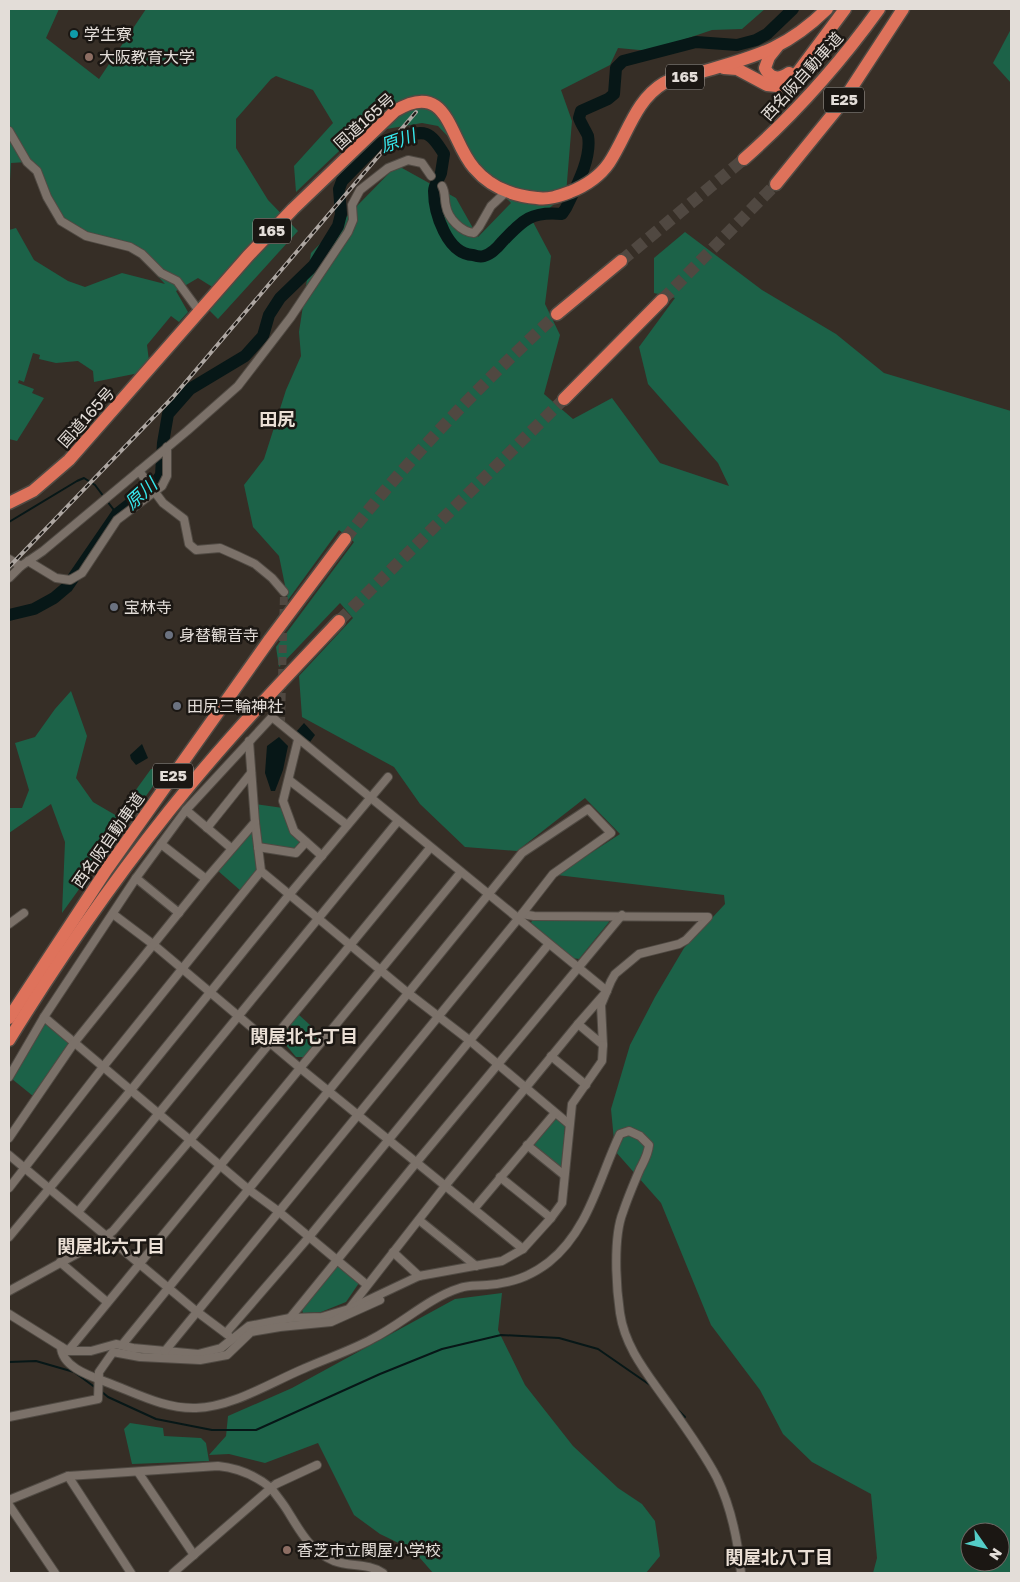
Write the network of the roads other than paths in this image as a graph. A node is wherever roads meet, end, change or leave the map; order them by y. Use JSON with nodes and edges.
{"nodes":[{"id":1,"x":827,"y":9,"type":"edge"},
{"id":2,"x":841,"y":9,"type":"edge"},
{"id":3,"x":845,"y":9,"type":"edge"},
{"id":4,"x":879,"y":9,"type":"edge"},
{"id":5,"x":903,"y":9,"type":"edge"},
{"id":6,"x":778,"y":47,"type":"junction"},
{"id":7,"x":752,"y":57,"type":"junction"},
{"id":8,"x":718,"y":67,"type":"junction"},
{"id":9,"x":765,"y":68,"type":"junction"},
{"id":10,"x":753,"y":76,"type":"junction"},
{"id":11,"x":9,"y":130,"type":"edge"},
{"id":12,"x":744,"y":159,"type":"tunnel mouth"},
{"id":13,"x":431,"y":176,"type":"dead end"},
{"id":14,"x":776,"y":184,"type":"tunnel mouth"},
{"id":15,"x":442,"y":186,"type":"dead end"},
{"id":16,"x":506,"y":192,"type":"junction"},
{"id":17,"x":621,"y":261,"type":"tunnel mouth"},
{"id":18,"x":662,"y":300,"type":"tunnel mouth"},
{"id":19,"x":199,"y":311,"type":"junction"},
{"id":20,"x":558,"y":314,"type":"tunnel mouth"},
{"id":21,"x":564,"y":398,"type":"tunnel mouth"},
{"id":22,"x":167,"y":448,"type":"junction"},
{"id":23,"x":139,"y":471,"type":"junction"},
{"id":24,"x":154,"y":492,"type":"junction"},
{"id":25,"x":9,"y":503,"type":"edge"},
{"id":26,"x":345,"y":539,"type":"tunnel mouth"},
{"id":27,"x":9,"y":560,"type":"edge"},
{"id":28,"x":28,"y":561,"type":"junction"},
{"id":29,"x":21,"y":566,"type":"junction"},
{"id":30,"x":9,"y":578,"type":"edge"},
{"id":31,"x":284,"y":592,"type":"tunnel mouth"},
{"id":32,"x":339,"y":621,"type":"tunnel mouth"},
{"id":33,"x":298,"y":740,"type":"junction"},
{"id":34,"x":249,"y":741,"type":"junction"},
{"id":35,"x":251,"y":773,"type":"junction"},
{"id":36,"x":388,"y":777,"type":"dead end"},
{"id":37,"x":289,"y":780,"type":"junction"},
{"id":38,"x":369,"y":798,"type":"junction"},
{"id":39,"x":186,"y":810,"type":"junction"},
{"id":40,"x":255,"y":822,"type":"junction"},
{"id":41,"x":398,"y":822,"type":"junction"},
{"id":42,"x":347,"y":825,"type":"junction"},
{"id":43,"x":207,"y":828,"type":"junction"},
{"id":44,"x":306,"y":842,"type":"junction"},
{"id":45,"x":161,"y":844,"type":"junction"},
{"id":46,"x":258,"y":847,"type":"junction"},
{"id":47,"x":232,"y":848,"type":"junction"},
{"id":48,"x":430,"y":848,"type":"junction"},
{"id":49,"x":322,"y":856,"type":"junction"},
{"id":50,"x":261,"y":871,"type":"junction"},
{"id":51,"x":460,"y":872,"type":"junction"},
{"id":52,"x":136,"y":878,"type":"junction"},
{"id":53,"x":206,"y":879,"type":"junction"},
{"id":54,"x":289,"y":895,"type":"junction"},
{"id":55,"x":489,"y":895,"type":"junction"},
{"id":56,"x":24,"y":913,"type":"dead end"},
{"id":57,"x":179,"y":913,"type":"junction"},
{"id":58,"x":113,"y":914,"type":"junction"},
{"id":59,"x":520,"y":916,"type":"junction"},
{"id":60,"x":622,"y":916,"type":"junction"},
{"id":61,"x":319,"y":919,"type":"junction"},
{"id":62,"x":9,"y":924,"type":"edge"},
{"id":63,"x":350,"y":944,"type":"junction"},
{"id":64,"x":548,"y":944,"type":"junction"},
{"id":65,"x":154,"y":945,"type":"junction"},
{"id":66,"x":578,"y":968,"type":"junction"},
{"id":67,"x":182,"y":969,"type":"junction"},
{"id":68,"x":380,"y":969,"type":"junction"},
{"id":69,"x":210,"y":991,"type":"junction"},
{"id":70,"x":607,"y":991,"type":"junction"},
{"id":71,"x":408,"y":993,"type":"junction"},
{"id":72,"x":239,"y":1016,"type":"junction"},
{"id":73,"x":439,"y":1016,"type":"junction"},
{"id":74,"x":44,"y":1017,"type":"junction"},
{"id":75,"x":9,"y":1018,"type":"edge"},
{"id":76,"x":578,"y":1024,"type":"junction"},
{"id":77,"x":9,"y":1040,"type":"edge"},
{"id":78,"x":469,"y":1040,"type":"junction"},
{"id":79,"x":271,"y":1042,"type":"junction"},
{"id":80,"x":74,"y":1043,"type":"junction"},
{"id":81,"x":603,"y":1045,"type":"junction"},
{"id":82,"x":551,"y":1056,"type":"junction"},
{"id":83,"x":498,"y":1065,"type":"junction"},
{"id":84,"x":103,"y":1067,"type":"junction"},
{"id":85,"x":300,"y":1068,"type":"junction"},
{"id":86,"x":9,"y":1077,"type":"edge"},
{"id":87,"x":586,"y":1085,"type":"junction"},
{"id":88,"x":525,"y":1088,"type":"junction"},
{"id":89,"x":131,"y":1090,"type":"junction"},
{"id":90,"x":329,"y":1091,"type":"junction"},
{"id":91,"x":555,"y":1113,"type":"junction"},
{"id":92,"x":159,"y":1114,"type":"junction"},
{"id":93,"x":358,"y":1114,"type":"junction"},
{"id":94,"x":569,"y":1124,"type":"junction"},
{"id":95,"x":9,"y":1138,"type":"edge"},
{"id":96,"x":191,"y":1139,"type":"junction"},
{"id":97,"x":388,"y":1139,"type":"junction"},
{"id":98,"x":527,"y":1145,"type":"junction"},
{"id":99,"x":9,"y":1156,"type":"edge"},
{"id":100,"x":416,"y":1163,"type":"junction"},
{"id":101,"x":220,"y":1165,"type":"junction"},
{"id":102,"x":25,"y":1168,"type":"junction"},
{"id":103,"x":564,"y":1175,"type":"junction"},
{"id":104,"x":500,"y":1177,"type":"junction"},
{"id":105,"x":445,"y":1186,"type":"junction"},
{"id":106,"x":9,"y":1188,"type":"edge"},
{"id":107,"x":48,"y":1188,"type":"junction"},
{"id":108,"x":248,"y":1189,"type":"junction"},
{"id":109,"x":474,"y":1209,"type":"junction"},
{"id":110,"x":278,"y":1211,"type":"junction"},
{"id":111,"x":78,"y":1212,"type":"junction"},
{"id":112,"x":551,"y":1218,"type":"junction"},
{"id":113,"x":419,"y":1220,"type":"junction"},
{"id":114,"x":9,"y":1236,"type":"edge"},
{"id":115,"x":107,"y":1236,"type":"junction"},
{"id":116,"x":309,"y":1237,"type":"junction"},
{"id":117,"x":524,"y":1250,"type":"junction"},
{"id":118,"x":393,"y":1252,"type":"junction"},
{"id":119,"x":338,"y":1260,"type":"junction"},
{"id":120,"x":60,"y":1262,"type":"junction"},
{"id":121,"x":140,"y":1263,"type":"junction"},
{"id":122,"x":476,"y":1266,"type":"junction"},
{"id":123,"x":419,"y":1276,"type":"junction"},
{"id":124,"x":367,"y":1285,"type":"junction"},
{"id":125,"x":169,"y":1287,"type":"junction"},
{"id":126,"x":9,"y":1291,"type":"edge"},
{"id":127,"x":380,"y":1300,"type":"dead end"},
{"id":128,"x":107,"y":1302,"type":"junction"},
{"id":129,"x":349,"y":1309,"type":"junction"},
{"id":130,"x":196,"y":1311,"type":"junction"},
{"id":131,"x":9,"y":1314,"type":"edge"},
{"id":132,"x":290,"y":1318,"type":"junction"},
{"id":133,"x":226,"y":1333,"type":"junction"},
{"id":134,"x":234,"y":1340,"type":"junction"},
{"id":135,"x":122,"y":1345,"type":"junction"},
{"id":136,"x":65,"y":1349,"type":"junction"},
{"id":137,"x":165,"y":1351,"type":"junction"},
{"id":138,"x":99,"y":1382,"type":"junction"},
{"id":139,"x":9,"y":1418,"type":"edge"},
{"id":140,"x":317,"y":1465,"type":"dead end"},
{"id":141,"x":138,"y":1472,"type":"junction"},
{"id":142,"x":68,"y":1476,"type":"junction"},
{"id":143,"x":271,"y":1488,"type":"junction"},
{"id":144,"x":9,"y":1500,"type":"edge"},
{"id":145,"x":9,"y":1505,"type":"edge"},
{"id":146,"x":194,"y":1555,"type":"junction"},
{"id":147,"x":54,"y":1573,"type":"edge"},
{"id":148,"x":131,"y":1573,"type":"edge"},
{"id":149,"x":173,"y":1573,"type":"edge"},
{"id":150,"x":383,"y":1573,"type":"edge"},
{"id":151,"x":740,"y":1573,"type":"edge"}],
"edges":[{"from":1,"to":6,"type":"highway","name":"国道165号","number":"165"},
{"from":2,"to":9,"type":"highway"},
{"from":3,"to":10,"type":"highway"},
{"from":4,"to":12,"type":"highway","name":"西名阪自動車道","number":"E25"},
{"from":5,"to":14,"type":"highway","number":"E25"},
{"from":6,"to":7,"type":"highway","name":"国道165号","number":"165"},
{"from":6,"to":9,"type":"highway"},
{"from":7,"to":8,"type":"highway","name":"国道165号","number":"165"},
{"from":7,"to":9,"type":"highway"},
{"from":7,"to":10,"type":"highway"},
{"from":8,"to":10,"type":"highway"},
{"from":8,"to":16,"type":"highway","name":"国道165号","number":"165"},
{"from":11,"to":19,"type":"street"},
{"from":13,"to":22,"type":"street"},
{"from":15,"to":16,"type":"street"},
{"from":16,"to":19,"type":"highway","name":"国道165号","number":"165"},
{"from":17,"to":20,"type":"highway"},
{"from":18,"to":21,"type":"highway"},
{"from":19,"to":25,"type":"highway","name":"国道165号","number":"165"},
{"from":22,"to":23,"type":"street"},
{"from":22,"to":24,"type":"street"},
{"from":23,"to":24,"type":"street"},
{"from":23,"to":28,"type":"street"},
{"from":24,"to":28,"type":"street"},
{"from":24,"to":31,"type":"street"},
{"from":26,"to":75,"type":"highway","name":"西名阪自動車道","number":"E25"},
{"from":27,"to":29,"type":"street"},
{"from":28,"to":29,"type":"street"},
{"from":29,"to":30,"type":"street"},
{"from":32,"to":77,"type":"highway","name":"西名阪自動車道","number":"E25"},
{"from":33,"to":34,"type":"street"},
{"from":33,"to":37,"type":"street"},
{"from":33,"to":38,"type":"street"},
{"from":34,"to":35,"type":"street"},
{"from":34,"to":39,"type":"street"},
{"from":35,"to":40,"type":"street"},
{"from":35,"to":43,"type":"street"},
{"from":36,"to":38,"type":"street"},
{"from":37,"to":42,"type":"street"},
{"from":37,"to":44,"type":"street"},
{"from":38,"to":41,"type":"street"},
{"from":38,"to":42,"type":"street"},
{"from":39,"to":43,"type":"street"},
{"from":39,"to":45,"type":"street"},
{"from":40,"to":46,"type":"street"},
{"from":40,"to":47,"type":"street"},
{"from":41,"to":48,"type":"street"},
{"from":41,"to":61,"type":"street"},
{"from":42,"to":49,"type":"street"},
{"from":43,"to":47,"type":"street"},
{"from":44,"to":46,"type":"street"},
{"from":44,"to":49,"type":"street"},
{"from":45,"to":52,"type":"street"},
{"from":45,"to":53,"type":"street"},
{"from":46,"to":50,"type":"street"},
{"from":47,"to":53,"type":"street"},
{"from":48,"to":51,"type":"street"},
{"from":48,"to":63,"type":"street"},
{"from":49,"to":54,"type":"street"},
{"from":50,"to":54,"type":"street"},
{"from":50,"to":67,"type":"street"},
{"from":51,"to":55,"type":"street"},
{"from":51,"to":68,"type":"street"},
{"from":52,"to":57,"type":"street"},
{"from":52,"to":58,"type":"street"},
{"from":53,"to":57,"type":"street"},
{"from":54,"to":61,"type":"street"},
{"from":54,"to":69,"type":"street"},
{"from":55,"to":59,"type":"street"},
{"from":55,"to":59,"type":"street"},
{"from":55,"to":71,"type":"street"},
{"from":56,"to":62,"type":"street"},
{"from":57,"to":65,"type":"street"},
{"from":58,"to":65,"type":"street"},
{"from":58,"to":74,"type":"street"},
{"from":59,"to":60,"type":"street"},
{"from":59,"to":64,"type":"street"},
{"from":59,"to":73,"type":"street"},
{"from":60,"to":66,"type":"street"},
{"from":60,"to":70,"type":"street"},
{"from":61,"to":63,"type":"street"},
{"from":61,"to":72,"type":"street"},
{"from":63,"to":68,"type":"street"},
{"from":63,"to":79,"type":"street"},
{"from":64,"to":66,"type":"street"},
{"from":64,"to":78,"type":"street"},
{"from":65,"to":67,"type":"street"},
{"from":65,"to":80,"type":"street"},
{"from":66,"to":70,"type":"street"},
{"from":66,"to":83,"type":"street"},
{"from":67,"to":69,"type":"street"},
{"from":67,"to":84,"type":"street"},
{"from":68,"to":71,"type":"street"},
{"from":68,"to":85,"type":"street"},
{"from":69,"to":72,"type":"street"},
{"from":69,"to":89,"type":"street"},
{"from":70,"to":76,"type":"street"},
{"from":70,"to":81,"type":"street"},
{"from":71,"to":73,"type":"street"},
{"from":71,"to":90,"type":"street"},
{"from":72,"to":79,"type":"street"},
{"from":72,"to":92,"type":"street"},
{"from":73,"to":78,"type":"street"},
{"from":73,"to":93,"type":"street"},
{"from":74,"to":80,"type":"street"},
{"from":74,"to":86,"type":"street"},
{"from":76,"to":81,"type":"street"},
{"from":76,"to":82,"type":"street"},
{"from":78,"to":83,"type":"street"},
{"from":78,"to":97,"type":"street"},
{"from":79,"to":85,"type":"street"},
{"from":79,"to":96,"type":"street"},
{"from":80,"to":84,"type":"street"},
{"from":80,"to":95,"type":"street"},
{"from":81,"to":87,"type":"street"},
{"from":82,"to":87,"type":"street"},
{"from":82,"to":88,"type":"street"},
{"from":83,"to":88,"type":"street"},
{"from":83,"to":100,"type":"street"},
{"from":84,"to":89,"type":"street"},
{"from":84,"to":102,"type":"street"},
{"from":85,"to":90,"type":"street"},
{"from":85,"to":101,"type":"street"},
{"from":87,"to":94,"type":"street"},
{"from":88,"to":91,"type":"street"},
{"from":88,"to":105,"type":"street"},
{"from":89,"to":92,"type":"street"},
{"from":89,"to":107,"type":"street"},
{"from":90,"to":93,"type":"street"},
{"from":90,"to":108,"type":"street"},
{"from":91,"to":94,"type":"street"},
{"from":91,"to":98,"type":"street"},
{"from":92,"to":96,"type":"street"},
{"from":92,"to":111,"type":"street"},
{"from":93,"to":97,"type":"street"},
{"from":93,"to":110,"type":"street"},
{"from":94,"to":103,"type":"street"},
{"from":96,"to":101,"type":"street"},
{"from":96,"to":115,"type":"street"},
{"from":97,"to":100,"type":"street"},
{"from":97,"to":116,"type":"street"},
{"from":98,"to":103,"type":"street"},
{"from":98,"to":104,"type":"street"},
{"from":99,"to":102,"type":"street"},
{"from":100,"to":105,"type":"street"},
{"from":100,"to":119,"type":"street"},
{"from":101,"to":108,"type":"street"},
{"from":101,"to":121,"type":"street"},
{"from":102,"to":106,"type":"street"},
{"from":102,"to":107,"type":"street"},
{"from":103,"to":112,"type":"street"},
{"from":104,"to":109,"type":"street"},
{"from":104,"to":112,"type":"street"},
{"from":105,"to":109,"type":"street"},
{"from":105,"to":113,"type":"street"},
{"from":107,"to":111,"type":"street"},
{"from":107,"to":114,"type":"street"},
{"from":108,"to":110,"type":"street"},
{"from":108,"to":125,"type":"street"},
{"from":109,"to":117,"type":"street"},
{"from":110,"to":116,"type":"street"},
{"from":110,"to":130,"type":"street"},
{"from":111,"to":115,"type":"street"},
{"from":112,"to":117,"type":"street"},
{"from":113,"to":118,"type":"street"},
{"from":113,"to":122,"type":"street"},
{"from":115,"to":120,"type":"street"},
{"from":115,"to":121,"type":"street"},
{"from":116,"to":119,"type":"street"},
{"from":116,"to":133,"type":"street"},
{"from":117,"to":122,"type":"street"},
{"from":118,"to":123,"type":"street"},
{"from":118,"to":124,"type":"street"},
{"from":119,"to":124,"type":"street"},
{"from":119,"to":132,"type":"street"},
{"from":120,"to":126,"type":"street"},
{"from":120,"to":128,"type":"street"},
{"from":121,"to":125,"type":"street"},
{"from":121,"to":128,"type":"street"},
{"from":122,"to":123,"type":"street"},
{"from":123,"to":129,"type":"street"},
{"from":124,"to":129,"type":"street"},
{"from":125,"to":130,"type":"street"},
{"from":125,"to":135,"type":"street"},
{"from":127,"to":138,"type":"street"},
{"from":128,"to":136,"type":"street"},
{"from":129,"to":132,"type":"street"},
{"from":130,"to":133,"type":"street"},
{"from":130,"to":137,"type":"street"},
{"from":131,"to":136,"type":"street"},
{"from":132,"to":134,"type":"street"},
{"from":133,"to":134,"type":"street"},
{"from":134,"to":137,"type":"street"},
{"from":135,"to":136,"type":"street"},
{"from":135,"to":137,"type":"street"},
{"from":136,"to":138,"type":"street"},
{"from":138,"to":139,"type":"street"},
{"from":138,"to":151,"type":"street"},
{"from":140,"to":143,"type":"street"},
{"from":141,"to":142,"type":"street"},
{"from":141,"to":143,"type":"street"},
{"from":141,"to":146,"type":"street"},
{"from":142,"to":144,"type":"street"},
{"from":142,"to":148,"type":"street"},
{"from":143,"to":146,"type":"street"},
{"from":143,"to":150,"type":"street"},
{"from":145,"to":147,"type":"street"},
{"from":146,"to":149,"type":"street"}]}
